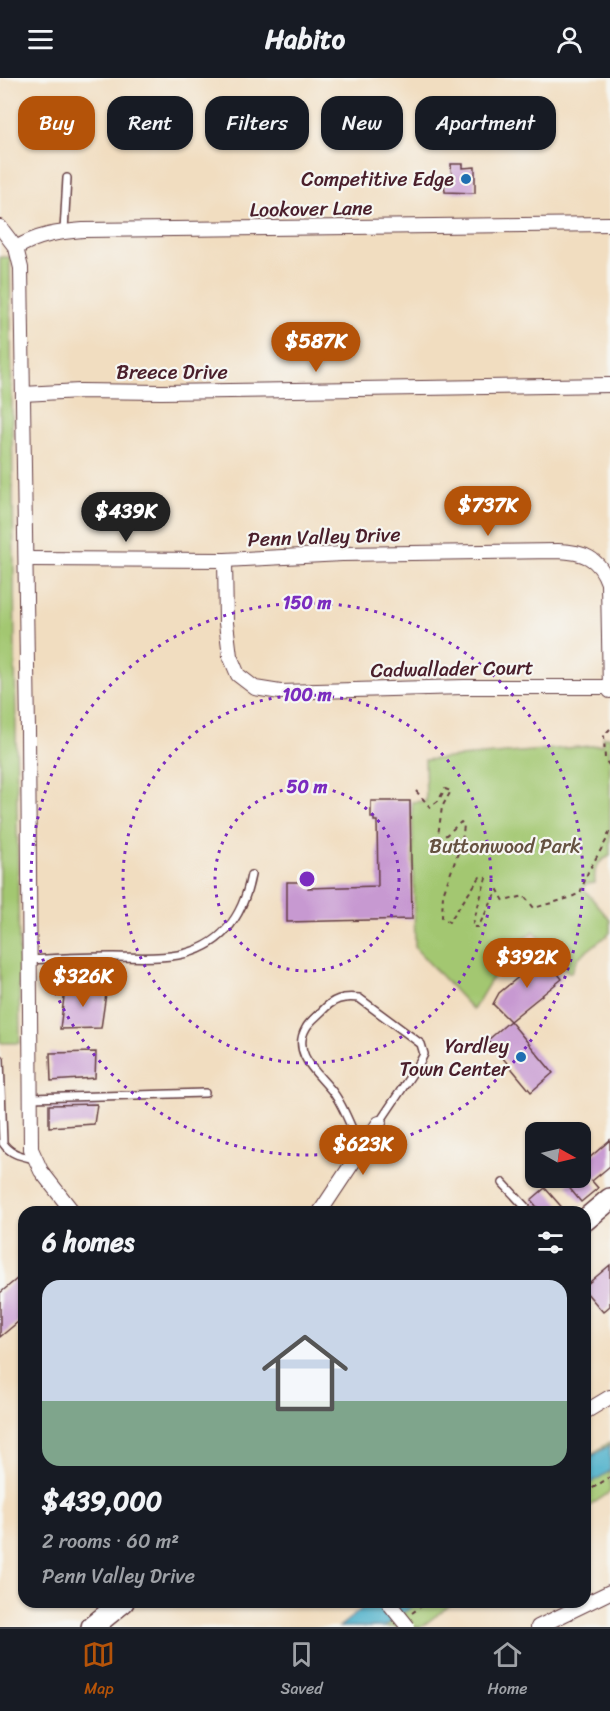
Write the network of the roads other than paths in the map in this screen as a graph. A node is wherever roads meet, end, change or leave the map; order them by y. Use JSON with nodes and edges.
{"nodes":[{"id":1,"x":67,"y":178,"type":"dead end"},
{"id":2,"x":610,"y":225,"type":"edge"},
{"id":3,"x":0,"y":227,"type":"edge"},
{"id":4,"x":64,"y":231,"type":"junction"},
{"id":5,"x":16,"y":248,"type":"junction"},
{"id":6,"x":610,"y":385,"type":"edge"},
{"id":7,"x":23,"y":394,"type":"junction"},
{"id":8,"x":26,"y":559,"type":"junction"},
{"id":9,"x":225,"y":560,"type":"junction"},
{"id":10,"x":610,"y":689,"type":"edge"},
{"id":11,"x":251,"y":875,"type":"dead end"},
{"id":12,"x":30,"y":960,"type":"junction"},
{"id":13,"x":0,"y":1059,"type":"edge"},
{"id":14,"x":205,"y":1093,"type":"dead end"},
{"id":15,"x":30,"y":1098,"type":"junction"},
{"id":16,"x":379,"y":1123,"type":"joint"},
{"id":17,"x":362,"y":1150,"type":"junction"},
{"id":18,"x":35,"y":1159,"type":"junction"},
{"id":19,"x":504,"y":1183,"type":"dead end"},
{"id":20,"x":610,"y":1200,"type":"edge"},
{"id":21,"x":68,"y":1206,"type":"edge"},
{"id":22,"x":324,"y":1206,"type":"edge"},
{"id":23,"x":525,"y":1206,"type":"edge"},
{"id":24,"x":591,"y":1215,"type":"edge"},
{"id":25,"x":610,"y":1397,"type":"edge"},
{"id":26,"x":591,"y":1408,"type":"edge"},
{"id":27,"x":610,"y":1592,"type":"edge"},
{"id":28,"x":591,"y":1601,"type":"edge"},
{"id":29,"x":116,"y":1608,"type":"edge"},
{"id":30,"x":393,"y":1608,"type":"edge"},
{"id":31,"x":577,"y":1608,"type":"edge"},
{"id":32,"x":92,"y":1627,"type":"edge"},
{"id":33,"x":408,"y":1627,"type":"edge"},
{"id":34,"x":538,"y":1627,"type":"edge"}],
"edges":[{"from":1,"to":4,"type":"lane"},
{"from":2,"to":4,"type":"street","name":"Lookover Lane"},
{"from":3,"to":5,"type":"street"},
{"from":4,"to":5,"type":"street","name":"Lookover Lane"},
{"from":5,"to":7,"type":"street"},
{"from":6,"to":7,"type":"street","name":"Breece Drive"},
{"from":7,"to":8,"type":"street"},
{"from":8,"to":9,"type":"street","name":"Penn Valley Drive"},
{"from":8,"to":12,"type":"street"},
{"from":9,"to":10,"type":"street","name":"Cadwallader Court"},
{"from":9,"to":10,"type":"street","name":"Penn Valley Drive"},
{"from":11,"to":12,"type":"lane"},
{"from":12,"to":15,"type":"street"},
{"from":13,"to":18,"type":"lane"},
{"from":14,"to":15,"type":"lane"},
{"from":15,"to":18,"type":"street"},
{"from":16,"to":17,"type":"street"},
{"from":16,"to":17,"type":"lane"},
{"from":17,"to":22,"type":"street"},
{"from":18,"to":21,"type":"street"},
{"from":19,"to":23,"type":"lane"},
{"from":20,"to":24,"type":"main road"},
{"from":25,"to":26,"type":"street"},
{"from":27,"to":28,"type":"street"},
{"from":29,"to":32,"type":"main road"},
{"from":30,"to":33,"type":"street","bridge":true},
{"from":31,"to":34,"type":"street"}]}
